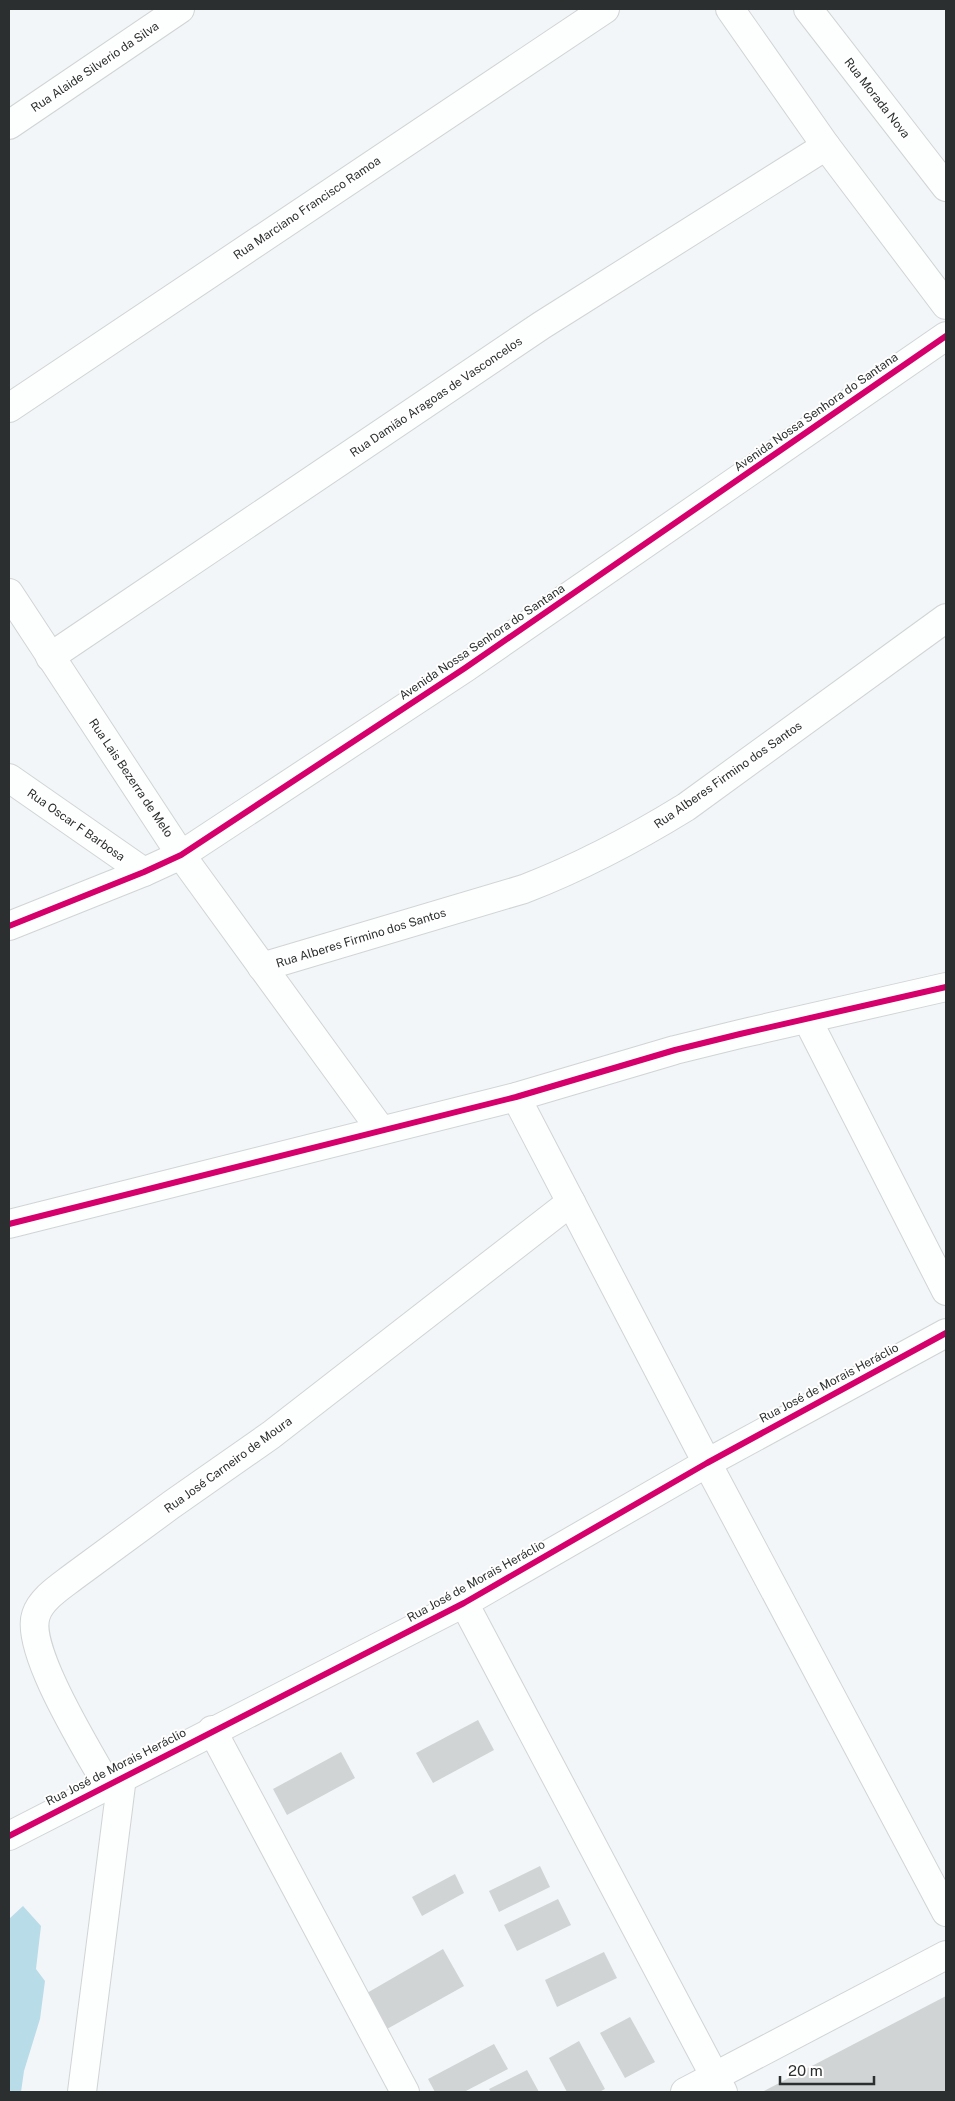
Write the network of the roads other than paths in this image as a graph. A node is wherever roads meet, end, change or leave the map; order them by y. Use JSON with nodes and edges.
{"nodes":[{"id":1,"x":180,"y":9,"type":"edge"},
{"id":2,"x":604,"y":9,"type":"edge"},
{"id":3,"x":730,"y":9,"type":"edge"},
{"id":4,"x":808,"y":9,"type":"edge"},
{"id":5,"x":9,"y":125,"type":"edge"},
{"id":6,"x":826,"y":146,"type":"junction"},
{"id":7,"x":946,"y":187,"type":"edge"},
{"id":8,"x":946,"y":305,"type":"edge"},
{"id":9,"x":946,"y":336,"type":"edge"},
{"id":10,"x":9,"y":408,"type":"edge"},
{"id":11,"x":9,"y":593,"type":"edge"},
{"id":12,"x":946,"y":618,"type":"edge"},
{"id":13,"x":50,"y":657,"type":"junction"},
{"id":14,"x":9,"y":778,"type":"edge"},
{"id":15,"x":182,"y":855,"type":"junction"},
{"id":16,"x":144,"y":872,"type":"junction"},
{"id":17,"x":9,"y":926,"type":"edge"},
{"id":18,"x":262,"y":967,"type":"junction"},
{"id":19,"x":946,"y":987,"type":"edge"},
{"id":20,"x":808,"y":1019,"type":"junction"},
{"id":21,"x":516,"y":1097,"type":"junction"},
{"id":22,"x":381,"y":1130,"type":"junction"},
{"id":23,"x":571,"y":1202,"type":"junction"},
{"id":24,"x":9,"y":1224,"type":"edge"},
{"id":25,"x":946,"y":1291,"type":"edge"},
{"id":26,"x":946,"y":1333,"type":"edge"},
{"id":27,"x":707,"y":1463,"type":"junction"},
{"id":28,"x":464,"y":1603,"type":"junction"},
{"id":29,"x":212,"y":1730,"type":"junction"},
{"id":30,"x":115,"y":1781,"type":"junction"},
{"id":31,"x":9,"y":1836,"type":"edge"},
{"id":32,"x":946,"y":1912,"type":"edge"},
{"id":33,"x":946,"y":1955,"type":"edge"},
{"id":34,"x":719,"y":2085,"type":"edge"},
{"id":35,"x":82,"y":2092,"type":"edge"},
{"id":36,"x":405,"y":2092,"type":"edge"},
{"id":37,"x":685,"y":2092,"type":"edge"}],
"edges":[{"from":1,"to":5,"type":"street","name":"Rua Alaide Silverio da Silva"},
{"from":2,"to":10,"type":"street","name":"Rua Marciano Francisco Ramoa"},
{"from":3,"to":6,"type":"street"},
{"from":4,"to":7,"type":"street","name":"Rua Morada Nova"},
{"from":6,"to":8,"type":"street"},
{"from":6,"to":13,"type":"street","name":"Rua Damião Aragoas de Vasconcelos"},
{"from":9,"to":15,"type":"street","name":"Avenida Nossa Senhora do Santana"},
{"from":11,"to":13,"type":"street","name":"Rua Lais Bezerra de Melo"},
{"from":12,"to":18,"type":"street","name":"Rua Alberes Firmino dos Santos"},
{"from":13,"to":15,"type":"street","name":"Rua Lais Bezerra de Melo"},
{"from":14,"to":16,"type":"street","name":"Rua Oscar F Barbosa"},
{"from":15,"to":16,"type":"street","name":"Avenida Nossa Senhora do Santana"},
{"from":15,"to":18,"type":"street","name":"Rua Lais Bezerra de Melo"},
{"from":16,"to":17,"type":"street","name":"Avenida Nossa Senhora do Santana"},
{"from":18,"to":22,"type":"street","name":"Rua Lais Bezerra de Melo"},
{"from":19,"to":20,"type":"street"},
{"from":20,"to":21,"type":"street"},
{"from":20,"to":25,"type":"street"},
{"from":21,"to":22,"type":"street"},
{"from":21,"to":23,"type":"street"},
{"from":22,"to":24,"type":"street"},
{"from":23,"to":27,"type":"street"},
{"from":23,"to":30,"type":"street","name":"Rua José Carneiro de Moura"},
{"from":26,"to":27,"type":"street","name":"Rua José de Morais Heráclio"},
{"from":27,"to":28,"type":"street","name":"Rua José de Morais Heráclio"},
{"from":27,"to":32,"type":"street"},
{"from":28,"to":29,"type":"street","name":"Rua José de Morais Heráclio"},
{"from":28,"to":34,"type":"street"},
{"from":29,"to":30,"type":"street","name":"Rua José de Morais Heráclio"},
{"from":29,"to":36,"type":"street"},
{"from":30,"to":31,"type":"street","name":"Rua José de Morais Heráclio"},
{"from":30,"to":35,"type":"street"},
{"from":33,"to":34,"type":"street"},
{"from":34,"to":37,"type":"street"}]}
